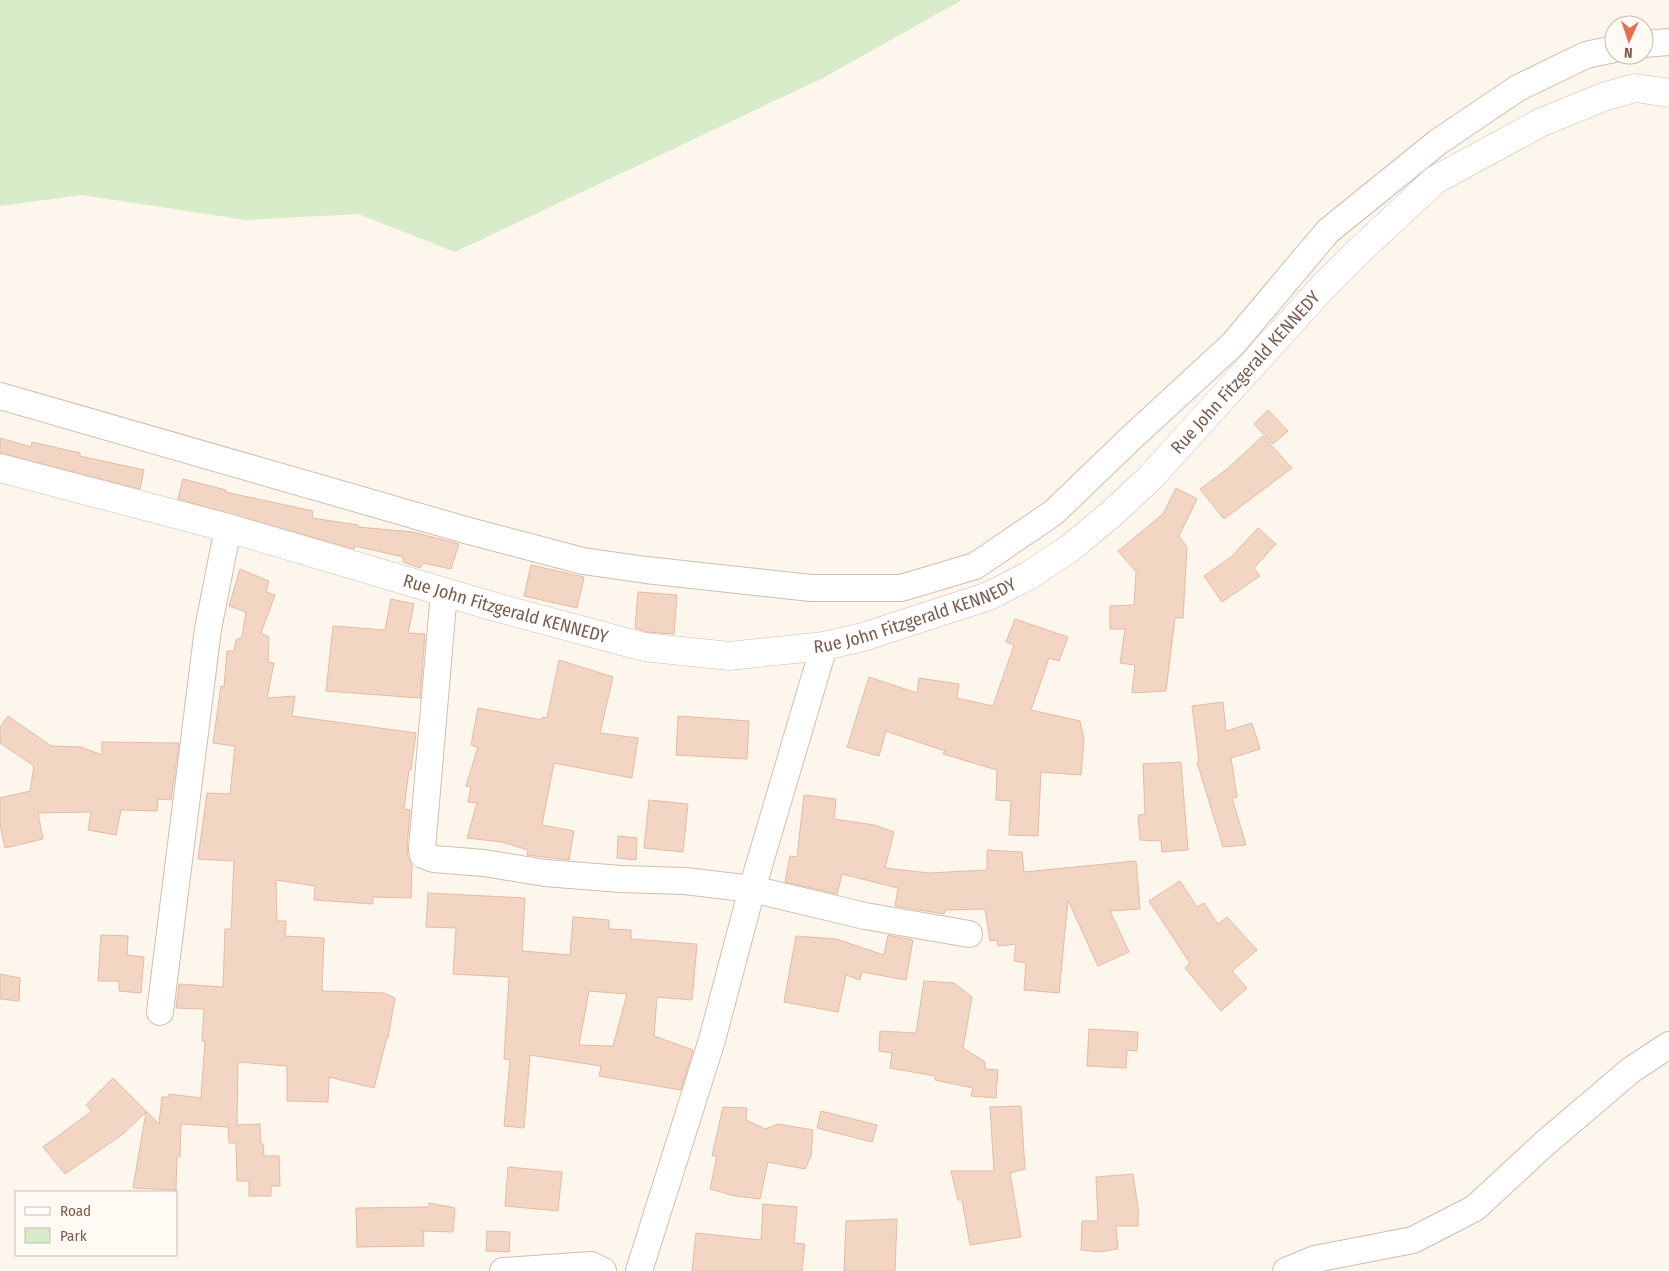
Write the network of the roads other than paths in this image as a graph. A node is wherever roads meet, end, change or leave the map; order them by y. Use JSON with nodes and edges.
{"nodes":[{"id":1,"x":1669,"y":42,"type":"edge"},
{"id":2,"x":1654,"y":43,"type":"edge"},
{"id":3,"x":1604,"y":51,"type":"edge"},
{"id":4,"x":1669,"y":93,"type":"edge"},
{"id":5,"x":0,"y":396,"type":"edge"},
{"id":6,"x":0,"y":468,"type":"edge"},
{"id":7,"x":228,"y":528,"type":"junction"},
{"id":8,"x":444,"y":592,"type":"junction"},
{"id":9,"x":824,"y":646,"type":"junction"},
{"id":10,"x":752,"y":889,"type":"junction"},
{"id":11,"x":969,"y":934,"type":"dead end"},
{"id":12,"x":160,"y":1012,"type":"dead end"},
{"id":13,"x":1669,"y":1045,"type":"edge"},
{"id":14,"x":503,"y":1271,"type":"edge"},
{"id":15,"x":603,"y":1271,"type":"edge"},
{"id":16,"x":639,"y":1271,"type":"edge"},
{"id":17,"x":1286,"y":1271,"type":"edge"}],
"edges":[{"from":1,"to":2,"type":"street"},
{"from":3,"to":5,"type":"street"},
{"from":4,"to":9,"type":"street","name":"Rue John Fitzgerald KENNEDY"},
{"from":6,"to":7,"type":"street","name":"Rue John Fitzgerald KENNEDY"},
{"from":7,"to":8,"type":"street","name":"Rue John Fitzgerald KENNEDY"},
{"from":7,"to":12,"type":"street"},
{"from":8,"to":9,"type":"street","name":"Rue John Fitzgerald KENNEDY"},
{"from":8,"to":10,"type":"street"},
{"from":9,"to":10,"type":"street"},
{"from":10,"to":11,"type":"street"},
{"from":10,"to":16,"type":"street"},
{"from":13,"to":17,"type":"street"},
{"from":14,"to":15,"type":"street"}]}
